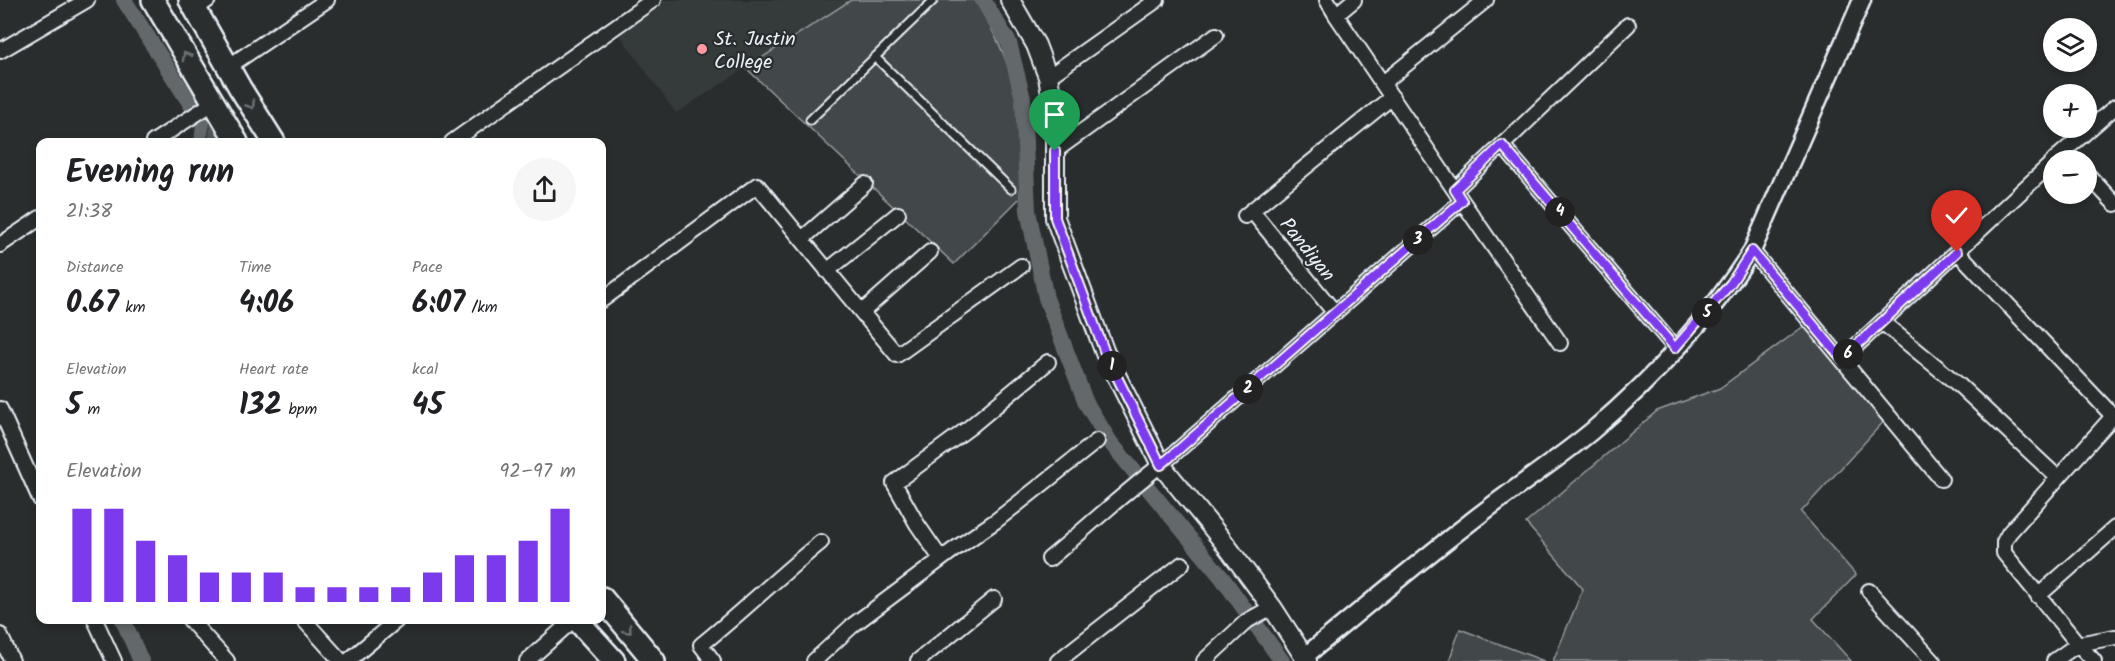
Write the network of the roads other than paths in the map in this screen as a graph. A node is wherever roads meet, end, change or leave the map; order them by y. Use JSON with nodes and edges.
{"nodes":[{"id":1,"x":87,"y":0,"type":"edge"},
{"id":2,"x":153,"y":0,"type":"edge"},
{"id":3,"x":327,"y":0,"type":"edge"},
{"id":4,"x":653,"y":0,"type":"edge"},
{"id":5,"x":934,"y":0,"type":"edge"},
{"id":6,"x":1156,"y":0,"type":"edge"},
{"id":7,"x":1327,"y":0,"type":"edge"},
{"id":8,"x":1354,"y":0,"type":"edge"},
{"id":9,"x":1486,"y":0,"type":"edge"},
{"id":10,"x":1862,"y":0,"type":"edge"},
{"id":11,"x":1013,"y":1,"type":"edge"},
{"id":12,"x":198,"y":3,"type":"edge"},
{"id":13,"x":1336,"y":15,"type":"junction"},
{"id":14,"x":1628,"y":25,"type":"dead end"},
{"id":15,"x":1216,"y":35,"type":"dead end"},
{"id":16,"x":0,"y":51,"type":"edge"},
{"id":17,"x":875,"y":57,"type":"junction"},
{"id":18,"x":228,"y":67,"type":"junction"},
{"id":19,"x":1048,"y":77,"type":"junction"},
{"id":20,"x":1383,"y":84,"type":"junction"},
{"id":21,"x":1392,"y":97,"type":"junction"},
{"id":22,"x":208,"y":106,"type":"junction"},
{"id":23,"x":2115,"y":107,"type":"edge"},
{"id":24,"x":810,"y":120,"type":"dead end"},
{"id":25,"x":159,"y":138,"type":"edge"},
{"id":26,"x":234,"y":138,"type":"edge"},
{"id":27,"x":272,"y":138,"type":"edge"},
{"id":28,"x":459,"y":138,"type":"edge"},
{"id":29,"x":1502,"y":145,"type":"junction"},
{"id":30,"x":2067,"y":149,"type":"edge"},
{"id":31,"x":1055,"y":151,"type":"junction"},
{"id":32,"x":2043,"y":171,"type":"edge"},
{"id":33,"x":865,"y":184,"type":"dead end"},
{"id":34,"x":2097,"y":185,"type":"edge"},
{"id":35,"x":1011,"y":189,"type":"dead end"},
{"id":36,"x":1459,"y":195,"type":"junction"},
{"id":37,"x":2115,"y":204,"type":"edge"},
{"id":38,"x":898,"y":214,"type":"dead end"},
{"id":39,"x":36,"y":221,"type":"edge"},
{"id":40,"x":801,"y":239,"type":"junction"},
{"id":41,"x":0,"y":245,"type":"edge"},
{"id":42,"x":1752,"y":251,"type":"junction"},
{"id":43,"x":930,"y":252,"type":"dead end"},
{"id":44,"x":1957,"y":252,"type":"junction"},
{"id":45,"x":1021,"y":266,"type":"dead end"},
{"id":46,"x":828,"y":271,"type":"junction"},
{"id":47,"x":606,"y":297,"type":"edge"},
{"id":48,"x":862,"y":312,"type":"junction"},
{"id":49,"x":1335,"y":312,"type":"junction"},
{"id":50,"x":1882,"y":322,"type":"junction"},
{"id":51,"x":1560,"y":342,"type":"dead end"},
{"id":52,"x":1675,"y":348,"type":"junction"},
{"id":53,"x":1842,"y":359,"type":"junction"},
{"id":54,"x":1048,"y":362,"type":"dead end"},
{"id":55,"x":0,"y":409,"type":"edge"},
{"id":56,"x":2114,"y":415,"type":"edge"},
{"id":57,"x":1097,"y":441,"type":"dead end"},
{"id":58,"x":1148,"y":475,"type":"junction"},
{"id":59,"x":2057,"y":477,"type":"junction"},
{"id":60,"x":1941,"y":479,"type":"dead end"},
{"id":61,"x":36,"y":490,"type":"edge"},
{"id":62,"x":2115,"y":528,"type":"edge"},
{"id":63,"x":821,"y":542,"type":"dead end"},
{"id":64,"x":941,"y":559,"type":"junction"},
{"id":65,"x":1049,"y":559,"type":"dead end"},
{"id":66,"x":1182,"y":564,"type":"dead end"},
{"id":67,"x":1869,"y":591,"type":"dead end"},
{"id":68,"x":2038,"y":596,"type":"junction"},
{"id":69,"x":994,"y":599,"type":"dead end"},
{"id":70,"x":606,"y":603,"type":"edge"},
{"id":71,"x":1259,"y":614,"type":"junction"},
{"id":72,"x":97,"y":624,"type":"edge"},
{"id":73,"x":194,"y":624,"type":"edge"},
{"id":74,"x":308,"y":624,"type":"edge"},
{"id":75,"x":392,"y":624,"type":"edge"},
{"id":76,"x":570,"y":624,"type":"edge"},
{"id":77,"x":579,"y":624,"type":"edge"},
{"id":78,"x":0,"y":635,"type":"edge"},
{"id":79,"x":2115,"y":638,"type":"edge"},
{"id":80,"x":2078,"y":644,"type":"junction"},
{"id":81,"x":1306,"y":659,"type":"edge"},
{"id":82,"x":12,"y":661,"type":"edge"},
{"id":83,"x":114,"y":661,"type":"edge"},
{"id":84,"x":227,"y":661,"type":"edge"},
{"id":85,"x":341,"y":661,"type":"edge"},
{"id":86,"x":348,"y":661,"type":"edge"},
{"id":87,"x":527,"y":661,"type":"edge"},
{"id":88,"x":614,"y":661,"type":"edge"},
{"id":89,"x":654,"y":661,"type":"edge"},
{"id":90,"x":713,"y":661,"type":"edge"},
{"id":91,"x":814,"y":661,"type":"edge"},
{"id":92,"x":918,"y":661,"type":"edge"},
{"id":93,"x":1058,"y":661,"type":"edge"},
{"id":94,"x":1204,"y":661,"type":"edge"},
{"id":95,"x":1933,"y":661,"type":"edge"},
{"id":96,"x":2054,"y":661,"type":"edge"},
{"id":97,"x":2094,"y":661,"type":"edge"}],
"edges":[{"from":1,"to":16,"type":"street"},
{"from":22,"to":2,"type":"highway","one_way":true},
{"from":3,"to":18,"type":"street"},
{"from":4,"to":28,"type":"street"},
{"from":5,"to":17,"type":"lane"},
{"from":6,"to":19,"type":"street"},
{"from":7,"to":13,"type":"street"},
{"from":8,"to":13,"type":"street"},
{"from":9,"to":20,"type":"street"},
{"from":10,"to":42,"type":"street"},
{"from":11,"to":19,"type":"main road"},
{"from":12,"to":18,"type":"highway"},
{"from":13,"to":20,"type":"street"},
{"from":14,"to":29,"type":"street"},
{"from":15,"to":31,"type":"street"},
{"from":17,"to":24,"type":"lane"},
{"from":17,"to":35,"type":"lane"},
{"from":18,"to":27,"type":"highway","one_way":true},
{"from":19,"to":31,"type":"main road"},
{"from":20,"to":21,"type":"street"},
{"from":21,"to":36,"type":"street"},
{"from":21,"to":49,"type":"street","name":"Pandiyan"},
{"from":22,"to":25,"type":"street"},
{"from":22,"to":26,"type":"highway"},
{"from":23,"to":30,"type":"street"},
{"from":29,"to":36,"type":"street"},
{"from":29,"to":52,"type":"street"},
{"from":31,"to":58,"type":"main road"},
{"from":32,"to":44,"type":"street"},
{"from":33,"to":40,"type":"street"},
{"from":34,"to":37,"type":"street"},
{"from":36,"to":49,"type":"street"},
{"from":36,"to":51,"type":"street"},
{"from":38,"to":46,"type":"street"},
{"from":39,"to":41,"type":"street"},
{"from":40,"to":46,"type":"street"},
{"from":40,"to":47,"type":"street"},
{"from":42,"to":52,"type":"street"},
{"from":42,"to":53,"type":"street"},
{"from":43,"to":48,"type":"street"},
{"from":44,"to":50,"type":"street"},
{"from":44,"to":56,"type":"street"},
{"from":45,"to":48,"type":"street"},
{"from":46,"to":48,"type":"street"},
{"from":49,"to":58,"type":"street"},
{"from":50,"to":53,"type":"street"},
{"from":50,"to":59,"type":"street"},
{"from":52,"to":81,"type":"street"},
{"from":53,"to":60,"type":"street"},
{"from":54,"to":64,"type":"street"},
{"from":55,"to":61,"type":"street"},
{"from":56,"to":59,"type":"street"},
{"from":57,"to":64,"type":"street"},
{"from":58,"to":65,"type":"street"},
{"from":58,"to":71,"type":"main road"},
{"from":59,"to":68,"type":"street"},
{"from":62,"to":68,"type":"street"},
{"from":63,"to":90,"type":"street"},
{"from":64,"to":91,"type":"street"},
{"from":66,"to":93,"type":"street"},
{"from":67,"to":95,"type":"street"},
{"from":68,"to":80,"type":"street"},
{"from":69,"to":92,"type":"street"},
{"from":70,"to":89,"type":"highway","one_way":true},
{"from":71,"to":81,"type":"main road"},
{"from":71,"to":94,"type":"street"},
{"from":72,"to":83,"type":"street"},
{"from":73,"to":84,"type":"street"},
{"from":74,"to":85,"type":"street"},
{"from":75,"to":86,"type":"street"},
{"from":76,"to":87,"type":"street"},
{"from":77,"to":88,"type":"highway"},
{"from":78,"to":82,"type":"street"},
{"from":79,"to":80,"type":"street"},
{"from":80,"to":96,"type":"street"},
{"from":80,"to":97,"type":"street"}]}
